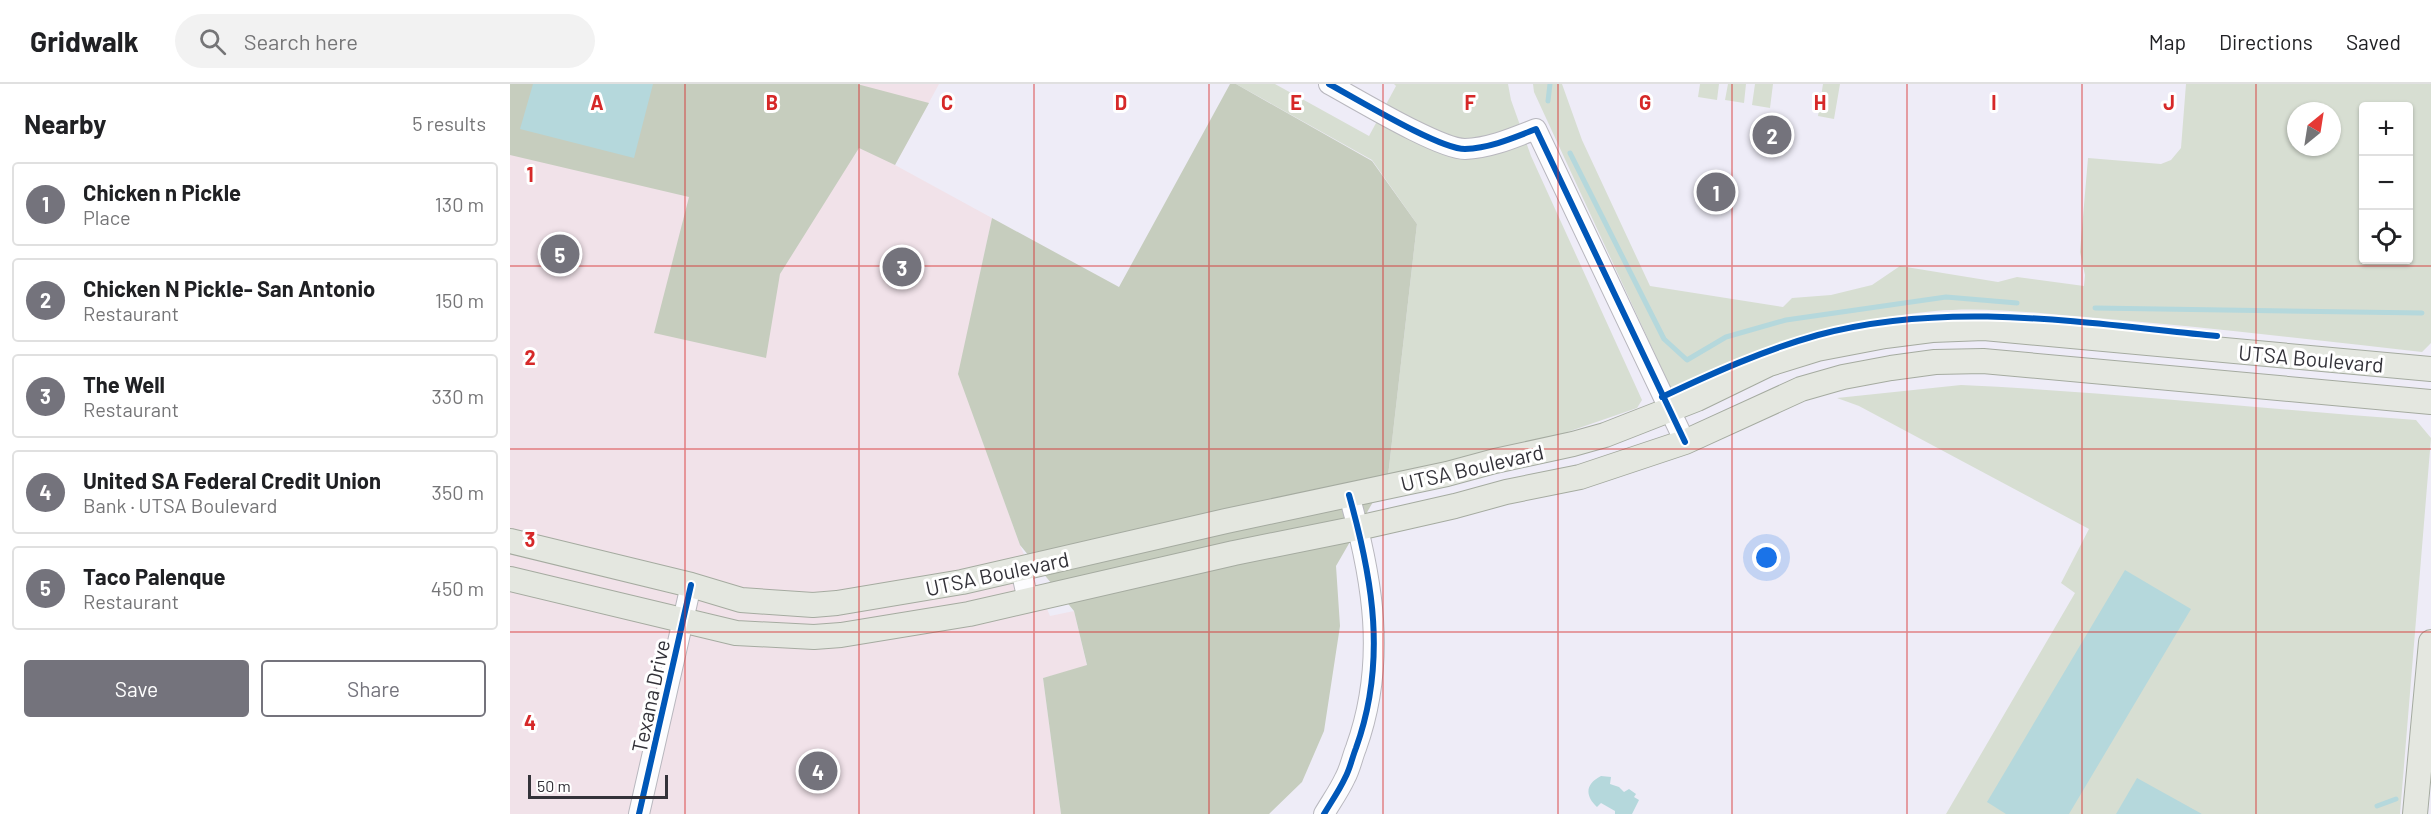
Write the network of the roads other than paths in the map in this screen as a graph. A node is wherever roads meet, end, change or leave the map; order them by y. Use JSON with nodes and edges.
{"nodes":[{"id":1,"x":1329,"y":84,"type":"edge"},
{"id":2,"x":2431,"y":369,"type":"edge"},
{"id":3,"x":2431,"y":402,"type":"edge"},
{"id":4,"x":1668,"y":410,"type":"junction"},
{"id":5,"x":1685,"y":442,"type":"junction"},
{"id":6,"x":1348,"y":495,"type":"junction"},
{"id":7,"x":1358,"y":528,"type":"junction"},
{"id":8,"x":510,"y":541,"type":"edge"},
{"id":9,"x":1021,"y":569,"type":"junction"},
{"id":10,"x":510,"y":579,"type":"edge"},
{"id":11,"x":691,"y":585,"type":"junction"},
{"id":12,"x":1028,"y":601,"type":"junction"},
{"id":13,"x":683,"y":620,"type":"junction"},
{"id":14,"x":2431,"y":642,"type":"edge"},
{"id":15,"x":639,"y":814,"type":"edge"},
{"id":16,"x":1323,"y":814,"type":"edge"},
{"id":17,"x":2415,"y":814,"type":"edge"}],
"edges":[{"from":1,"to":4,"type":"street"},
{"from":2,"to":4,"type":"main road","name":"UTSA Boulevard"},
{"from":3,"to":5,"type":"main road","name":"UTSA Boulevard"},
{"from":4,"to":5,"type":"street"},
{"from":4,"to":6,"type":"main road","name":"UTSA Boulevard"},
{"from":5,"to":7,"type":"main road","name":"UTSA Boulevard"},
{"from":6,"to":7,"type":"street"},
{"from":6,"to":9,"type":"main road","name":"UTSA Boulevard"},
{"from":7,"to":12,"type":"main road","name":"UTSA Boulevard"},
{"from":7,"to":16,"type":"street"},
{"from":8,"to":11,"type":"main road","name":"UTSA Boulevard"},
{"from":9,"to":11,"type":"main road","name":"UTSA Boulevard"},
{"from":9,"to":12,"type":"street"},
{"from":10,"to":13,"type":"main road","name":"UTSA Boulevard"},
{"from":11,"to":13,"type":"street","name":"Texana Drive"},
{"from":12,"to":13,"type":"main road","name":"UTSA Boulevard"},
{"from":13,"to":15,"type":"street","name":"Texana Drive"},
{"from":14,"to":17,"type":"main road"}]}
